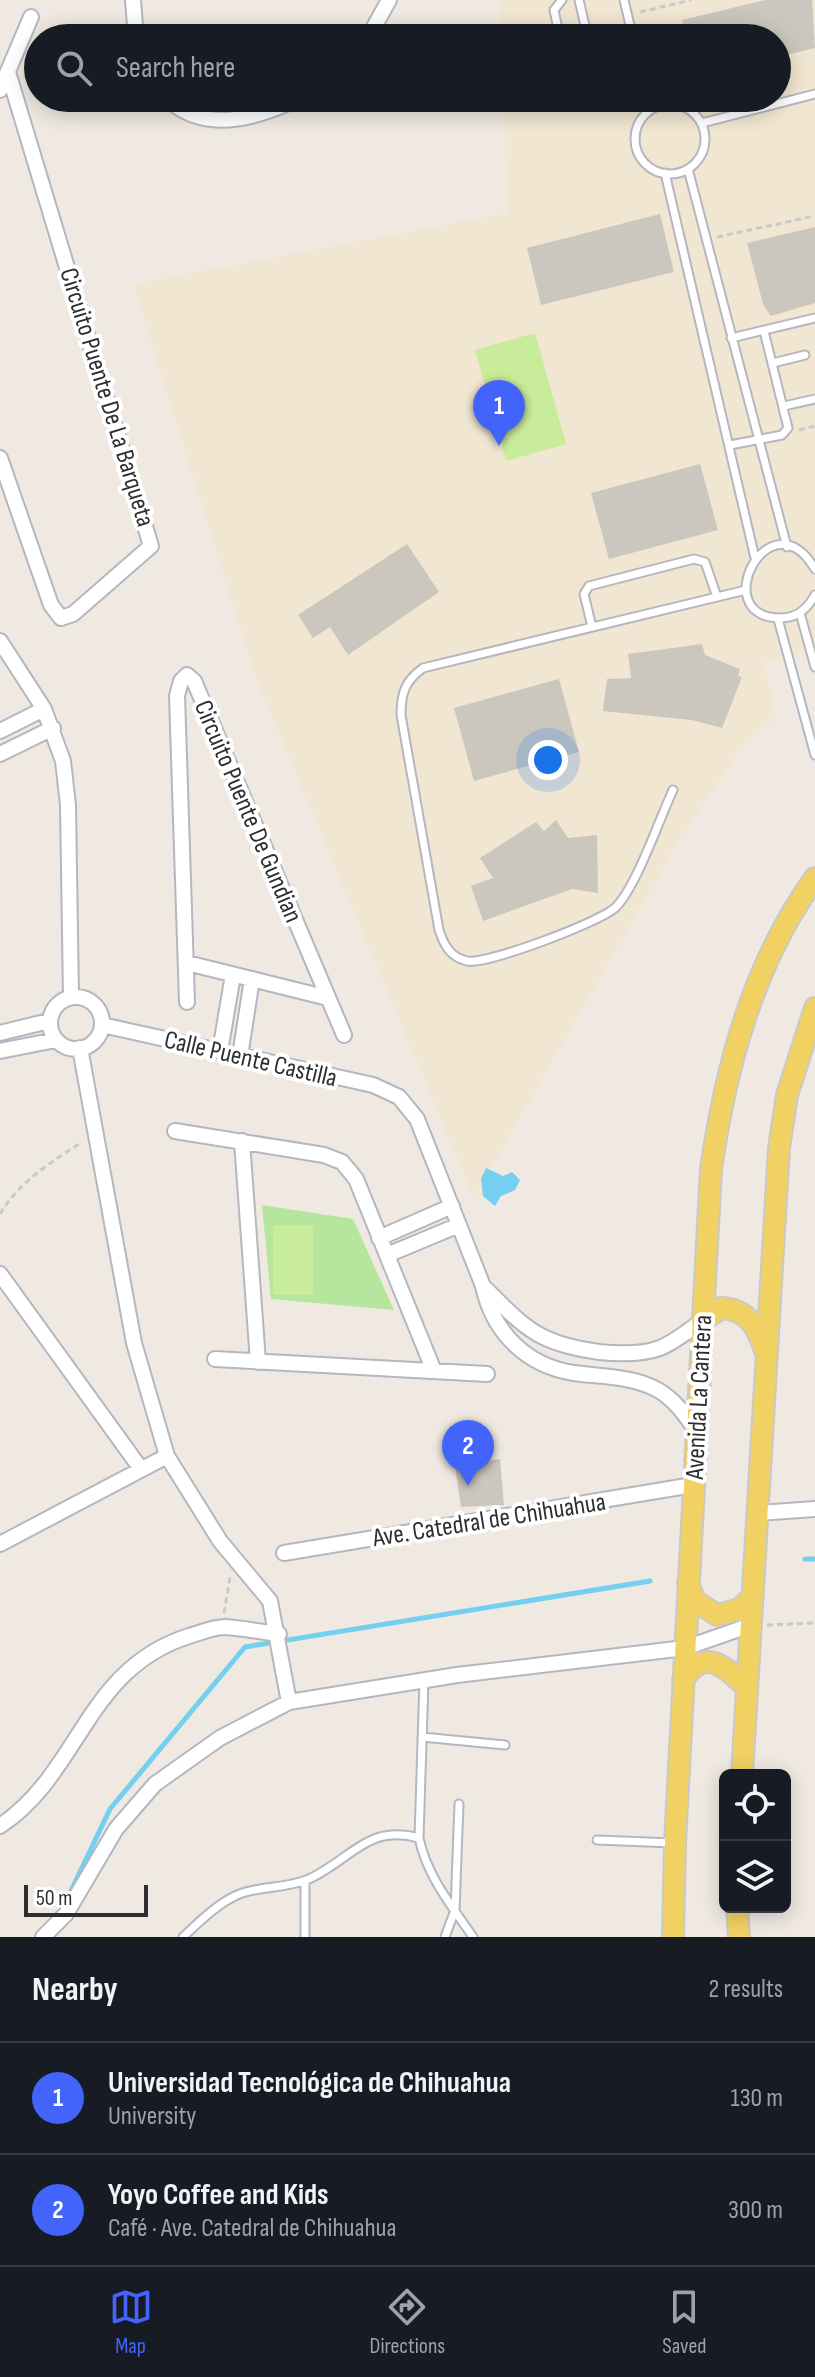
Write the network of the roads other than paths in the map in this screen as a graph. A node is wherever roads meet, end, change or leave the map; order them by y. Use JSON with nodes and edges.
{"nodes":[{"id":1,"x":133,"y":0,"type":"edge"},
{"id":2,"x":389,"y":0,"type":"edge"},
{"id":3,"x":562,"y":0,"type":"edge"},
{"id":4,"x":579,"y":0,"type":"edge"},
{"id":5,"x":624,"y":0,"type":"edge"},
{"id":6,"x":31,"y":17,"type":"dead end"},
{"id":7,"x":28,"y":24,"type":"edge"},
{"id":8,"x":135,"y":24,"type":"edge"},
{"id":9,"x":376,"y":24,"type":"edge"},
{"id":10,"x":557,"y":24,"type":"edge"},
{"id":11,"x":585,"y":24,"type":"edge"},
{"id":12,"x":630,"y":24,"type":"edge"},
{"id":13,"x":24,"y":34,"type":"edge"},
{"id":14,"x":8,"y":72,"type":"junction"},
{"id":15,"x":0,"y":90,"type":"edge"},
{"id":16,"x":815,"y":94,"type":"edge"},
{"id":17,"x":791,"y":100,"type":"edge"},
{"id":18,"x":190,"y":112,"type":"edge"},
{"id":19,"x":265,"y":112,"type":"edge"},
{"id":20,"x":651,"y":112,"type":"edge"},
{"id":21,"x":689,"y":112,"type":"edge"},
{"id":22,"x":745,"y":112,"type":"edge"},
{"id":23,"x":702,"y":123,"type":"junction"},
{"id":24,"x":688,"y":169,"type":"junction"},
{"id":25,"x":665,"y":173,"type":"junction"},
{"id":26,"x":815,"y":318,"type":"edge"},
{"id":27,"x":764,"y":331,"type":"junction"},
{"id":28,"x":731,"y":338,"type":"junction"},
{"id":29,"x":805,"y":355,"type":"dead end"},
{"id":30,"x":773,"y":363,"type":"junction"},
{"id":31,"x":815,"y":399,"type":"edge"},
{"id":32,"x":784,"y":406,"type":"junction"},
{"id":33,"x":757,"y":440,"type":"junction"},
{"id":34,"x":730,"y":445,"type":"junction"},
{"id":35,"x":1,"y":463,"type":"edge"},
{"id":36,"x":787,"y":547,"type":"junction"},
{"id":37,"x":755,"y":558,"type":"junction"},
{"id":38,"x":815,"y":569,"type":"edge"},
{"id":39,"x":746,"y":590,"type":"junction"},
{"id":40,"x":815,"y":595,"type":"edge"},
{"id":41,"x":717,"y":597,"type":"junction"},
{"id":42,"x":800,"y":613,"type":"junction"},
{"id":43,"x":778,"y":619,"type":"junction"},
{"id":44,"x":592,"y":627,"type":"junction"},
{"id":45,"x":0,"y":641,"type":"edge"},
{"id":46,"x":815,"y":667,"type":"edge"},
{"id":47,"x":44,"y":709,"type":"junction"},
{"id":48,"x":53,"y":728,"type":"junction"},
{"id":49,"x":0,"y":731,"type":"edge"},
{"id":50,"x":0,"y":754,"type":"edge"},
{"id":51,"x":815,"y":755,"type":"edge"},
{"id":52,"x":673,"y":790,"type":"dead end"},
{"id":53,"x":815,"y":878,"type":"edge"},
{"id":54,"x":187,"y":963,"type":"junction"},
{"id":55,"x":233,"y":975,"type":"junction"},
{"id":56,"x":252,"y":979,"type":"junction"},
{"id":57,"x":71,"y":997,"type":"junction"},
{"id":58,"x":328,"y":998,"type":"junction"},
{"id":59,"x":187,"y":1002,"type":"dead end"},
{"id":60,"x":815,"y":1008,"type":"edge"},
{"id":61,"x":49,"y":1021,"type":"junction"},
{"id":62,"x":102,"y":1025,"type":"junction"},
{"id":63,"x":0,"y":1033,"type":"edge"},
{"id":64,"x":344,"y":1035,"type":"dead end"},
{"id":65,"x":56,"y":1040,"type":"junction"},
{"id":66,"x":80,"y":1048,"type":"junction"},
{"id":67,"x":0,"y":1051,"type":"edge"},
{"id":68,"x":220,"y":1051,"type":"junction"},
{"id":69,"x":240,"y":1056,"type":"junction"},
{"id":70,"x":175,"y":1131,"type":"dead end"},
{"id":71,"x":242,"y":1141,"type":"junction"},
{"id":72,"x":452,"y":1206,"type":"junction"},
{"id":73,"x":459,"y":1225,"type":"junction"},
{"id":74,"x":379,"y":1238,"type":"junction"},
{"id":75,"x":387,"y":1255,"type":"junction"},
{"id":76,"x":0,"y":1274,"type":"edge"},
{"id":77,"x":483,"y":1286,"type":"junction"},
{"id":78,"x":702,"y":1321,"type":"junction"},
{"id":79,"x":615,"y":1354,"type":"junction"},
{"id":80,"x":767,"y":1357,"type":"junction"},
{"id":81,"x":215,"y":1359,"type":"dead end"},
{"id":82,"x":258,"y":1362,"type":"junction"},
{"id":83,"x":434,"y":1371,"type":"junction"},
{"id":84,"x":487,"y":1374,"type":"dead end"},
{"id":85,"x":613,"y":1377,"type":"junction"},
{"id":86,"x":696,"y":1430,"type":"junction"},
{"id":87,"x":167,"y":1456,"type":"junction"},
{"id":88,"x":141,"y":1469,"type":"junction"},
{"id":89,"x":693,"y":1485,"type":"junction"},
{"id":90,"x":815,"y":1509,"type":"edge"},
{"id":91,"x":758,"y":1513,"type":"junction"},
{"id":92,"x":0,"y":1544,"type":"edge"},
{"id":93,"x":284,"y":1553,"type":"dead end"},
{"id":94,"x":688,"y":1583,"type":"junction"},
{"id":95,"x":752,"y":1597,"type":"junction"},
{"id":96,"x":751,"y":1625,"type":"junction"},
{"id":97,"x":279,"y":1634,"type":"junction"},
{"id":98,"x":685,"y":1648,"type":"junction"},
{"id":99,"x":424,"y":1680,"type":"junction"},
{"id":100,"x":683,"y":1680,"type":"junction"},
{"id":101,"x":747,"y":1688,"type":"junction"},
{"id":102,"x":289,"y":1702,"type":"junction"},
{"id":103,"x":422,"y":1737,"type":"junction"},
{"id":104,"x":505,"y":1745,"type":"dead end"},
{"id":105,"x":742,"y":1769,"type":"edge"},
{"id":106,"x":459,"y":1804,"type":"dead end"},
{"id":107,"x":0,"y":1826,"type":"edge"},
{"id":108,"x":419,"y":1838,"type":"junction"},
{"id":109,"x":597,"y":1840,"type":"dead end"},
{"id":110,"x":675,"y":1843,"type":"junction"},
{"id":111,"x":305,"y":1881,"type":"junction"},
{"id":112,"x":455,"y":1910,"type":"junction"},
{"id":113,"x":737,"y":1913,"type":"edge"},
{"id":114,"x":66,"y":1914,"type":"junction"},
{"id":115,"x":43,"y":1937,"type":"edge"},
{"id":116,"x":57,"y":1937,"type":"edge"},
{"id":117,"x":183,"y":1937,"type":"edge"},
{"id":118,"x":305,"y":1937,"type":"edge"},
{"id":119,"x":445,"y":1937,"type":"edge"},
{"id":120,"x":473,"y":1937,"type":"edge"},
{"id":121,"x":673,"y":1937,"type":"edge"},
{"id":122,"x":739,"y":1937,"type":"edge"}],
"edges":[{"from":1,"to":8,"type":"street"},
{"from":2,"to":9,"type":"street"},
{"from":3,"to":10,"type":"lane"},
{"from":4,"to":11,"type":"lane"},
{"from":5,"to":12,"type":"lane"},
{"from":6,"to":7,"type":"street"},
{"from":13,"to":14,"type":"street"},
{"from":14,"to":15,"type":"street"},
{"from":14,"to":35,"type":"street","name":"Circuito Puente De La Barqueta"},
{"from":16,"to":17,"type":"lane"},
{"from":18,"to":19,"type":"street"},
{"from":20,"to":25,"type":"lane"},
{"from":21,"to":23,"type":"lane"},
{"from":22,"to":23,"type":"lane"},
{"from":23,"to":24,"type":"lane"},
{"from":24,"to":25,"type":"lane"},
{"from":24,"to":28,"type":"lane"},
{"from":25,"to":34,"type":"lane"},
{"from":26,"to":27,"type":"lane"},
{"from":27,"to":28,"type":"lane"},
{"from":27,"to":30,"type":"lane"},
{"from":28,"to":33,"type":"lane"},
{"from":29,"to":30,"type":"lane"},
{"from":30,"to":32,"type":"lane"},
{"from":31,"to":32,"type":"lane"},
{"from":32,"to":33,"type":"lane"},
{"from":33,"to":34,"type":"lane"},
{"from":33,"to":36,"type":"lane"},
{"from":34,"to":37,"type":"lane"},
{"from":36,"to":37,"type":"lane"},
{"from":36,"to":38,"type":"lane"},
{"from":37,"to":39,"type":"lane"},
{"from":39,"to":41,"type":"lane"},
{"from":39,"to":43,"type":"lane"},
{"from":40,"to":42,"type":"lane"},
{"from":41,"to":44,"type":"lane"},
{"from":41,"to":44,"type":"lane"},
{"from":42,"to":43,"type":"lane"},
{"from":42,"to":46,"type":"lane"},
{"from":43,"to":51,"type":"lane"},
{"from":44,"to":52,"type":"lane"},
{"from":45,"to":47,"type":"street"},
{"from":47,"to":48,"type":"street"},
{"from":47,"to":49,"type":"street"},
{"from":48,"to":50,"type":"street"},
{"from":48,"to":57,"type":"street"},
{"from":53,"to":78,"type":"main road","name":"Avenida La Cantera"},
{"from":54,"to":55,"type":"street"},
{"from":54,"to":58,"type":"street","name":"Circuito Puente De Gundian"},
{"from":54,"to":59,"type":"street","name":"Circuito Puente De Gundian"},
{"from":55,"to":56,"type":"street"},
{"from":55,"to":68,"type":"street"},
{"from":56,"to":58,"type":"street"},
{"from":56,"to":69,"type":"street"},
{"from":57,"to":61,"type":"street"},
{"from":57,"to":62,"type":"street"},
{"from":58,"to":64,"type":"street","name":"Circuito Puente De Gundian"},
{"from":60,"to":80,"type":"main road"},
{"from":61,"to":63,"type":"street"},
{"from":61,"to":65,"type":"street"},
{"from":62,"to":66,"type":"street"},
{"from":62,"to":68,"type":"street","name":"Calle Puente Castilla"},
{"from":65,"to":66,"type":"street"},
{"from":65,"to":67,"type":"street"},
{"from":66,"to":87,"type":"street"},
{"from":68,"to":69,"type":"street","name":"Calle Puente Castilla"},
{"from":69,"to":72,"type":"street","name":"Calle Puente Castilla"},
{"from":70,"to":71,"type":"street"},
{"from":71,"to":74,"type":"street"},
{"from":71,"to":82,"type":"street"},
{"from":72,"to":73,"type":"street"},
{"from":72,"to":74,"type":"street"},
{"from":73,"to":75,"type":"street"},
{"from":73,"to":77,"type":"street"},
{"from":74,"to":75,"type":"street"},
{"from":75,"to":83,"type":"street"},
{"from":76,"to":88,"type":"street"},
{"from":77,"to":79,"type":"street"},
{"from":77,"to":85,"type":"street"},
{"from":78,"to":79,"type":"street"},
{"from":78,"to":80,"type":"main road"},
{"from":78,"to":86,"type":"main road","name":"Avenida La Cantera"},
{"from":79,"to":85,"type":"street"},
{"from":80,"to":91,"type":"main road"},
{"from":81,"to":82,"type":"street"},
{"from":82,"to":83,"type":"street"},
{"from":83,"to":84,"type":"street"},
{"from":85,"to":86,"type":"street"},
{"from":86,"to":89,"type":"main road","name":"Avenida La Cantera"},
{"from":87,"to":88,"type":"street"},
{"from":87,"to":97,"type":"street"},
{"from":88,"to":92,"type":"street"},
{"from":89,"to":93,"type":"street","name":"Ave. Catedral de Chihuahua"},
{"from":89,"to":94,"type":"main road","name":"Avenida La Cantera"},
{"from":90,"to":91,"type":"street"},
{"from":91,"to":95,"type":"main road"},
{"from":94,"to":95,"type":"main road"},
{"from":94,"to":98,"type":"main road","name":"Avenida La Cantera"},
{"from":95,"to":96,"type":"main road"},
{"from":96,"to":98,"type":"street"},
{"from":96,"to":101,"type":"main road"},
{"from":97,"to":102,"type":"street"},
{"from":97,"to":107,"type":"street"},
{"from":98,"to":99,"type":"street"},
{"from":98,"to":100,"type":"main road","name":"Avenida La Cantera"},
{"from":99,"to":102,"type":"street"},
{"from":99,"to":103,"type":"lane"},
{"from":100,"to":101,"type":"main road"},
{"from":100,"to":110,"type":"main road","name":"Avenida La Cantera"},
{"from":101,"to":105,"type":"main road"},
{"from":102,"to":114,"type":"street"},
{"from":103,"to":104,"type":"lane"},
{"from":103,"to":108,"type":"lane"},
{"from":106,"to":112,"type":"lane"},
{"from":108,"to":111,"type":"lane"},
{"from":108,"to":112,"type":"lane"},
{"from":109,"to":110,"type":"lane"},
{"from":110,"to":121,"type":"main road","name":"Avenida La Cantera"},
{"from":111,"to":117,"type":"lane"},
{"from":111,"to":118,"type":"lane"},
{"from":112,"to":119,"type":"lane"},
{"from":112,"to":120,"type":"lane"},
{"from":113,"to":122,"type":"main road"},
{"from":114,"to":115,"type":"street"},
{"from":114,"to":116,"type":"street"}]}
